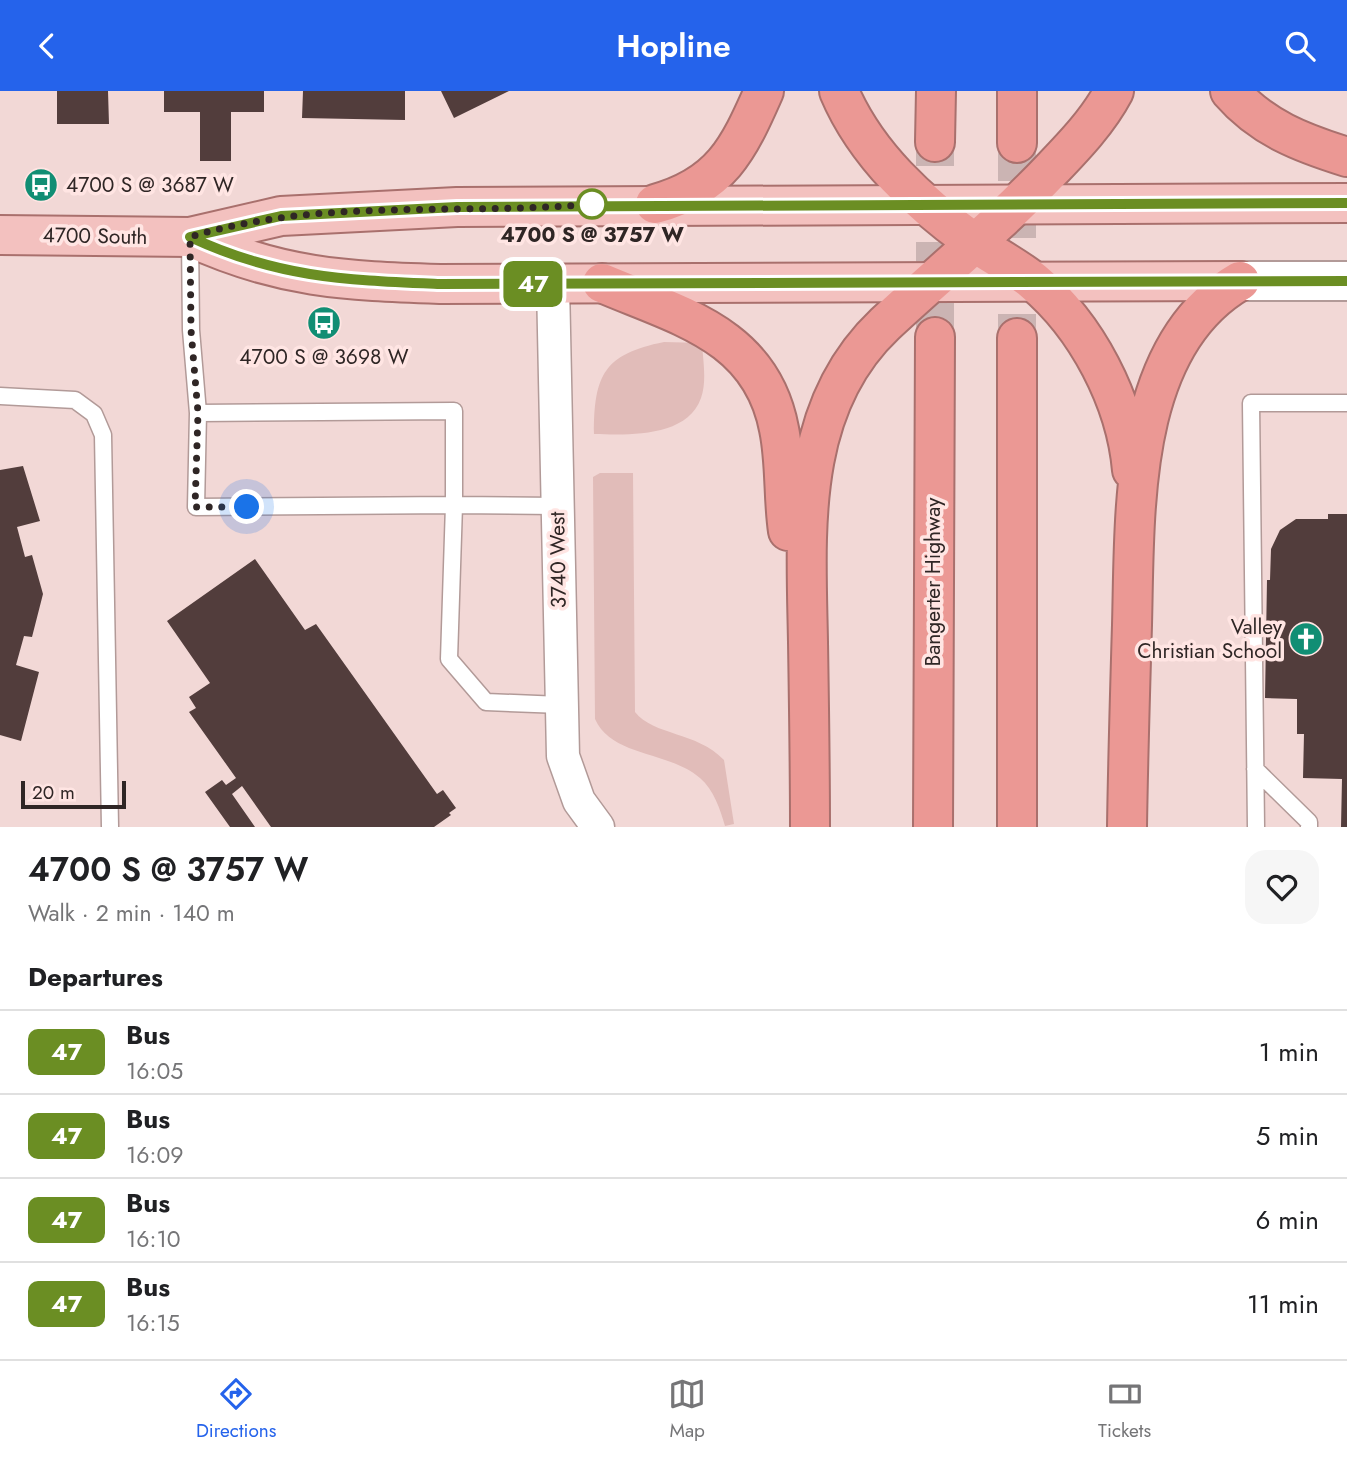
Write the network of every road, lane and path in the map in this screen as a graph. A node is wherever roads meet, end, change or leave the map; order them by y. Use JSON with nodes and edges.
{"nodes":[{"id":1,"x":764,"y":91,"type":"edge"},
{"id":2,"x":839,"y":91,"type":"edge"},
{"id":3,"x":936,"y":91,"type":"edge"},
{"id":4,"x":1017,"y":91,"type":"edge"},
{"id":5,"x":1114,"y":91,"type":"edge"},
{"id":6,"x":1230,"y":91,"type":"edge"},
{"id":7,"x":935,"y":142,"type":"tunnel mouth"},
{"id":8,"x":1017,"y":143,"type":"tunnel mouth"},
{"id":9,"x":1347,"y":157,"type":"edge"},
{"id":10,"x":1347,"y":203,"type":"edge"},
{"id":11,"x":655,"y":204,"type":"junction"},
{"id":12,"x":923,"y":204,"type":"junction"},
{"id":13,"x":1017,"y":204,"type":"junction"},
{"id":14,"x":0,"y":235,"type":"edge"},
{"id":15,"x":190,"y":237,"type":"junction"},
{"id":16,"x":976,"y":244,"type":"junction"},
{"id":17,"x":1033,"y":281,"type":"junction"},
{"id":18,"x":1240,"y":281,"type":"junction"},
{"id":19,"x":1347,"y":281,"type":"edge"},
{"id":20,"x":933,"y":282,"type":"junction"},
{"id":21,"x":602,"y":283,"type":"junction"},
{"id":22,"x":553,"y":284,"type":"junction"},
{"id":23,"x":934,"y":337,"type":"tunnel mouth"},
{"id":24,"x":1017,"y":338,"type":"tunnel mouth"},
{"id":25,"x":0,"y":396,"type":"edge"},
{"id":26,"x":1347,"y":404,"type":"edge"},
{"id":27,"x":198,"y":413,"type":"junction"},
{"id":28,"x":1135,"y":499,"type":"junction"},
{"id":29,"x":454,"y":505,"type":"junction"},
{"id":30,"x":557,"y":506,"type":"junction"},
{"id":31,"x":807,"y":625,"type":"junction"},
{"id":32,"x":561,"y":705,"type":"junction"},
{"id":33,"x":1255,"y":769,"type":"junction"},
{"id":34,"x":110,"y":827,"type":"edge"},
{"id":35,"x":598,"y":827,"type":"edge"},
{"id":36,"x":810,"y":827,"type":"edge"},
{"id":37,"x":933,"y":827,"type":"edge"},
{"id":38,"x":1017,"y":827,"type":"edge"},
{"id":39,"x":1127,"y":827,"type":"edge"},
{"id":40,"x":1256,"y":827,"type":"edge"},
{"id":41,"x":1309,"y":827,"type":"edge"}],
"edges":[{"from":1,"to":11,"type":"highway"},
{"from":2,"to":12,"type":"highway"},
{"from":3,"to":7,"type":"highway"},
{"from":4,"to":8,"type":"highway"},
{"from":5,"to":13,"type":"highway"},
{"from":6,"to":9,"type":"highway"},
{"from":10,"to":13,"type":"main road","name":"4700 South"},
{"from":11,"to":12,"type":"main road","name":"4700 South"},
{"from":11,"to":15,"type":"main road","name":"4700 South"},
{"from":12,"to":13,"type":"main road","name":"4700 South"},
{"from":12,"to":16,"type":"highway"},
{"from":13,"to":16,"type":"highway"},
{"from":14,"to":15,"type":"main road","name":"4700 South"},
{"from":15,"to":22,"type":"main road","name":"4700 South"},
{"from":15,"to":27,"type":"lane"},
{"from":16,"to":17,"type":"highway"},
{"from":16,"to":20,"type":"highway"},
{"from":17,"to":18,"type":"main road","name":"4700 South"},
{"from":17,"to":20,"type":"main road","name":"4700 South"},
{"from":17,"to":28,"type":"highway"},
{"from":18,"to":19,"type":"main road","name":"4700 South"},
{"from":18,"to":28,"type":"highway"},
{"from":20,"to":21,"type":"main road","name":"4700 South"},
{"from":20,"to":31,"type":"highway"},
{"from":21,"to":22,"type":"main road","name":"4700 South"},
{"from":21,"to":31,"type":"highway"},
{"from":22,"to":30,"type":"street","name":"3740 West"},
{"from":23,"to":37,"type":"highway","name":"Bangerter Highway"},
{"from":24,"to":38,"type":"highway"},
{"from":25,"to":34,"type":"lane"},
{"from":26,"to":33,"type":"lane"},
{"from":27,"to":29,"type":"lane"},
{"from":27,"to":29,"type":"lane"},
{"from":28,"to":39,"type":"highway"},
{"from":29,"to":30,"type":"lane"},
{"from":29,"to":32,"type":"lane"},
{"from":30,"to":32,"type":"street","name":"3740 West"},
{"from":31,"to":36,"type":"highway"},
{"from":32,"to":35,"type":"street","name":"3740 West"},
{"from":33,"to":40,"type":"lane"},
{"from":33,"to":41,"type":"lane"}]}
